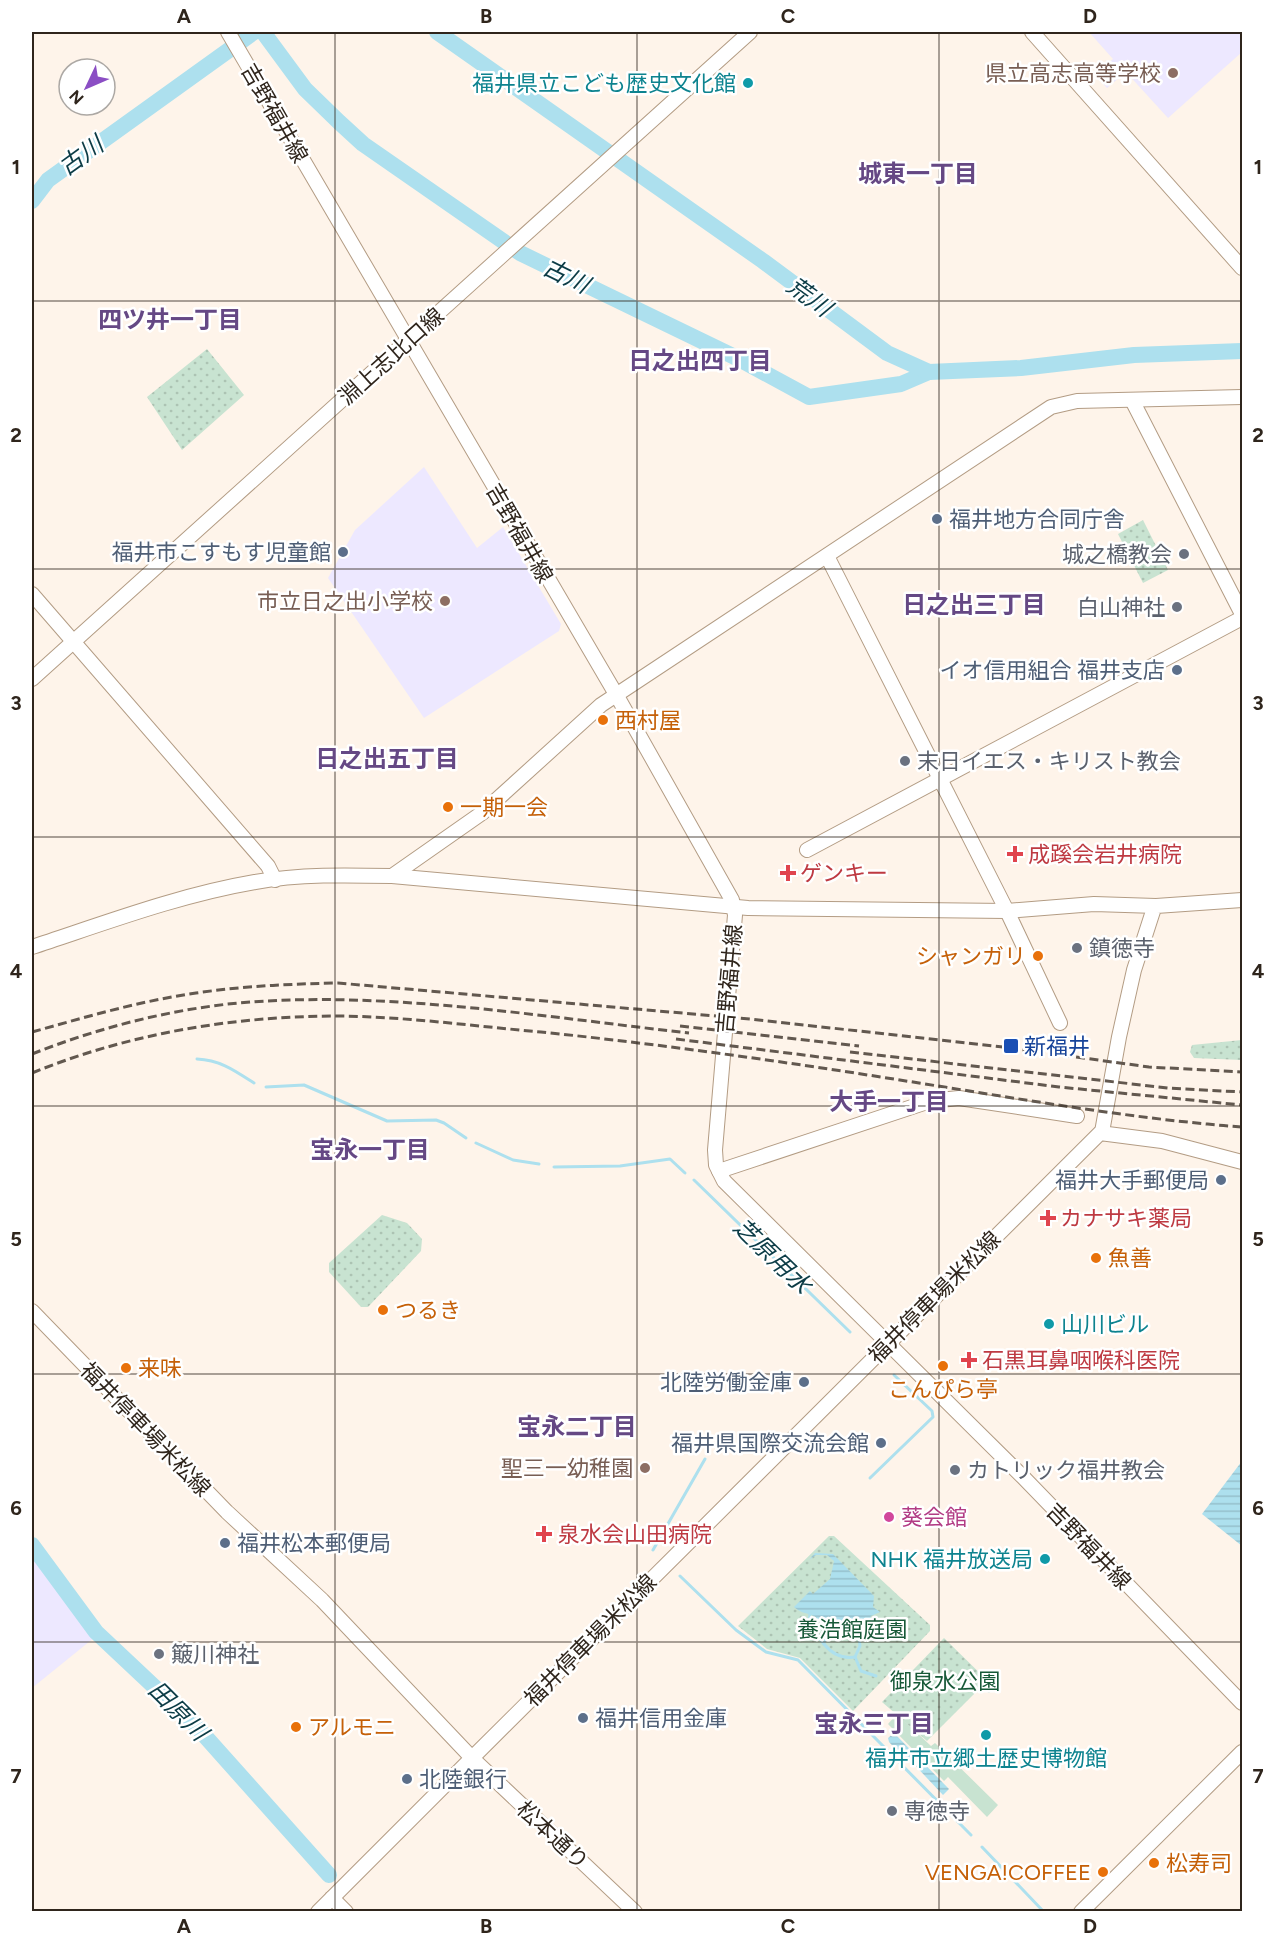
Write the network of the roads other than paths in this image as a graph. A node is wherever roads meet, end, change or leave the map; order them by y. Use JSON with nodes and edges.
{"nodes":[{"id":1,"x":228,"y":32,"type":"edge"},
{"id":2,"x":750,"y":32,"type":"edge"},
{"id":3,"x":1032,"y":32,"type":"edge"},
{"id":4,"x":1242,"y":268,"type":"edge"},
{"id":5,"x":408,"y":340,"type":"junction"},
{"id":6,"x":1242,"y":397,"type":"edge"},
{"id":7,"x":1133,"y":402,"type":"junction"},
{"id":8,"x":827,"y":556,"type":"junction"},
{"id":9,"x":32,"y":594,"type":"edge"},
{"id":10,"x":1242,"y":616,"type":"edge"},
{"id":11,"x":73,"y":642,"type":"junction"},
{"id":12,"x":32,"y":679,"type":"edge"},
{"id":13,"x":617,"y":696,"type":"junction"},
{"id":14,"x":940,"y":779,"type":"junction"},
{"id":15,"x":807,"y":850,"type":"dead end"},
{"id":16,"x":392,"y":876,"type":"junction"},
{"id":17,"x":275,"y":880,"type":"junction"},
{"id":18,"x":1242,"y":900,"type":"edge"},
{"id":19,"x":1156,"y":906,"type":"junction"},
{"id":20,"x":734,"y":907,"type":"junction"},
{"id":21,"x":1007,"y":911,"type":"junction"},
{"id":22,"x":32,"y":947,"type":"edge"},
{"id":23,"x":1060,"y":1023,"type":"dead end"},
{"id":24,"x":1077,"y":1116,"type":"dead end"},
{"id":25,"x":1102,"y":1132,"type":"junction"},
{"id":26,"x":1242,"y":1162,"type":"edge"},
{"id":27,"x":719,"y":1171,"type":"junction"},
{"id":28,"x":32,"y":1311,"type":"edge"},
{"id":29,"x":888,"y":1342,"type":"junction"},
{"id":30,"x":1242,"y":1703,"type":"edge"},
{"id":31,"x":1242,"y":1752,"type":"edge"},
{"id":32,"x":472,"y":1758,"type":"junction"},
{"id":33,"x":332,"y":1898,"type":"junction"},
{"id":34,"x":318,"y":1911,"type":"edge"},
{"id":35,"x":346,"y":1911,"type":"edge"},
{"id":36,"x":635,"y":1911,"type":"edge"},
{"id":37,"x":1081,"y":1911,"type":"edge"}],
"edges":[{"from":1,"to":5,"type":"street","name":"吉野福井線"},
{"from":2,"to":5,"type":"street","name":"淵上志比口線"},
{"from":3,"to":4,"type":"street"},
{"from":5,"to":11,"type":"street","name":"淵上志比口線"},
{"from":5,"to":13,"type":"street","name":"吉野福井線"},
{"from":6,"to":7,"type":"street"},
{"from":7,"to":8,"type":"street"},
{"from":7,"to":10,"type":"street"},
{"from":8,"to":13,"type":"street"},
{"from":8,"to":14,"type":"street"},
{"from":9,"to":11,"type":"street"},
{"from":10,"to":14,"type":"street"},
{"from":11,"to":12,"type":"street","name":"淵上志比口線"},
{"from":11,"to":17,"type":"street"},
{"from":13,"to":16,"type":"street"},
{"from":13,"to":20,"type":"street","name":"吉野福井線"},
{"from":14,"to":15,"type":"street"},
{"from":14,"to":21,"type":"street"},
{"from":16,"to":17,"type":"street"},
{"from":16,"to":20,"type":"street"},
{"from":17,"to":22,"type":"street"},
{"from":18,"to":19,"type":"street"},
{"from":19,"to":21,"type":"street"},
{"from":19,"to":25,"type":"street"},
{"from":20,"to":21,"type":"street"},
{"from":20,"to":27,"type":"street","name":"吉野福井線"},
{"from":21,"to":23,"type":"street"},
{"from":24,"to":27,"type":"street"},
{"from":25,"to":26,"type":"street"},
{"from":25,"to":29,"type":"street","name":"福井停車場米松線"},
{"from":27,"to":29,"type":"street","name":"吉野福井線"},
{"from":28,"to":32,"type":"street","name":"福井停車場米松線"},
{"from":29,"to":30,"type":"street","name":"吉野福井線"},
{"from":29,"to":32,"type":"street","name":"福井停車場米松線"},
{"from":31,"to":37,"type":"street"},
{"from":32,"to":33,"type":"street"},
{"from":32,"to":36,"type":"street","name":"松本通り"},
{"from":33,"to":34,"type":"street"},
{"from":33,"to":35,"type":"street"}]}
